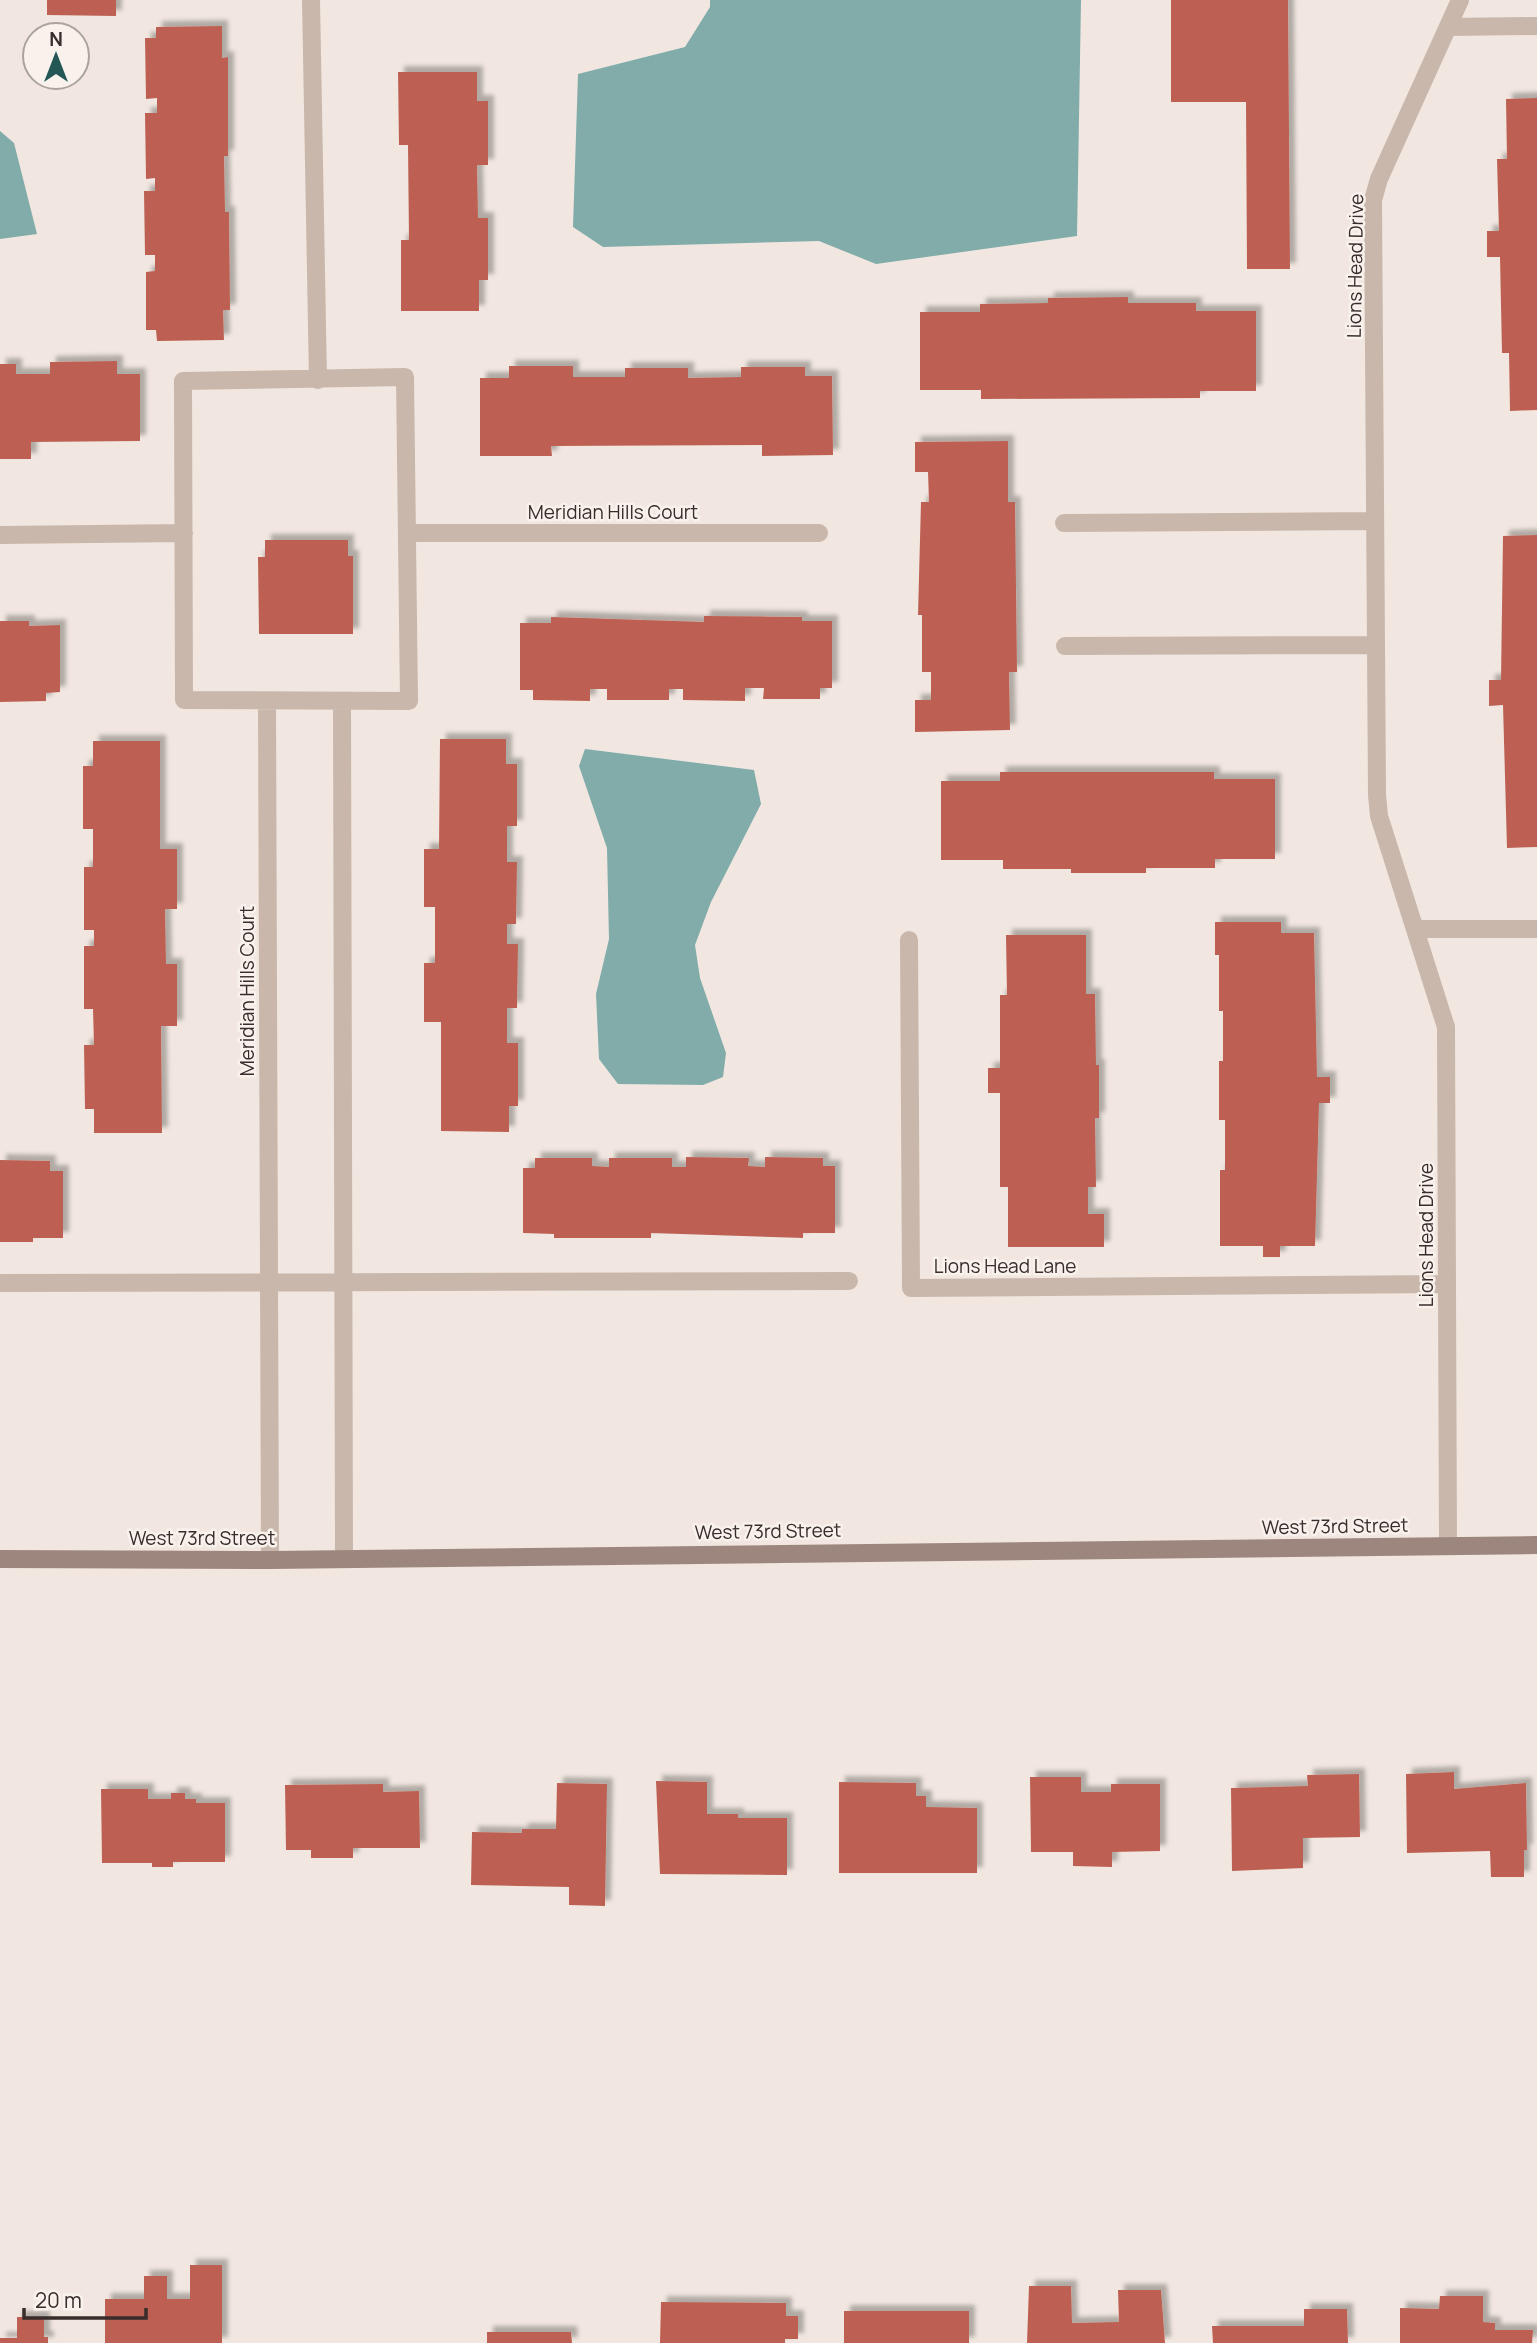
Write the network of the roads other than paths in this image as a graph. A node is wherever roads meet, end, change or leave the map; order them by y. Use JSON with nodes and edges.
{"nodes":[{"id":1,"x":311,"y":0,"type":"edge"},
{"id":2,"x":1460,"y":0,"type":"edge"},
{"id":3,"x":1537,"y":26,"type":"edge"},
{"id":4,"x":1448,"y":27,"type":"junction"},
{"id":5,"x":318,"y":380,"type":"junction"},
{"id":6,"x":1375,"y":521,"type":"junction"},
{"id":7,"x":1064,"y":523,"type":"dead end"},
{"id":8,"x":184,"y":533,"type":"junction"},
{"id":9,"x":407,"y":533,"type":"junction"},
{"id":10,"x":819,"y":533,"type":"dead end"},
{"id":11,"x":0,"y":535,"type":"edge"},
{"id":12,"x":1376,"y":645,"type":"junction"},
{"id":13,"x":1065,"y":646,"type":"dead end"},
{"id":14,"x":267,"y":701,"type":"junction"},
{"id":15,"x":342,"y":701,"type":"junction"},
{"id":16,"x":1416,"y":929,"type":"junction"},
{"id":17,"x":1537,"y":929,"type":"edge"},
{"id":18,"x":909,"y":940,"type":"dead end"},
{"id":19,"x":849,"y":1281,"type":"dead end"},
{"id":20,"x":269,"y":1282,"type":"junction"},
{"id":21,"x":344,"y":1282,"type":"junction"},
{"id":22,"x":0,"y":1283,"type":"edge"},
{"id":23,"x":1447,"y":1284,"type":"junction"},
{"id":24,"x":1537,"y":1545,"type":"edge"},
{"id":25,"x":1448,"y":1546,"type":"junction"},
{"id":26,"x":344,"y":1558,"type":"junction"},
{"id":27,"x":0,"y":1559,"type":"edge"},
{"id":28,"x":270,"y":1560,"type":"junction"}],
"edges":[{"from":1,"to":5,"type":"street"},
{"from":2,"to":4,"type":"street","name":"Lions Head Drive"},
{"from":3,"to":4,"type":"street"},
{"from":4,"to":6,"type":"street","name":"Lions Head Drive"},
{"from":5,"to":8,"type":"street"},
{"from":5,"to":9,"type":"street"},
{"from":6,"to":7,"type":"street"},
{"from":6,"to":12,"type":"street","name":"Lions Head Drive"},
{"from":8,"to":11,"type":"street"},
{"from":8,"to":14,"type":"street"},
{"from":9,"to":10,"type":"street","name":"Meridian Hills Court"},
{"from":9,"to":15,"type":"street"},
{"from":12,"to":13,"type":"street"},
{"from":12,"to":16,"type":"street","name":"Lions Head Drive"},
{"from":14,"to":15,"type":"street"},
{"from":14,"to":20,"type":"street","name":"Meridian Hills Court"},
{"from":15,"to":21,"type":"street"},
{"from":16,"to":17,"type":"street"},
{"from":16,"to":23,"type":"street","name":"Lions Head Drive"},
{"from":18,"to":23,"type":"street","name":"Lions Head Lane"},
{"from":19,"to":21,"type":"street"},
{"from":20,"to":21,"type":"street"},
{"from":20,"to":22,"type":"street"},
{"from":20,"to":28,"type":"street","name":"Meridian Hills Court"},
{"from":21,"to":26,"type":"street"},
{"from":23,"to":25,"type":"street","name":"Lions Head Drive"},
{"from":24,"to":25,"type":"main road","name":"West 73rd Street"},
{"from":25,"to":26,"type":"main road","name":"West 73rd Street"},
{"from":26,"to":28,"type":"main road","name":"West 73rd Street"},
{"from":27,"to":28,"type":"main road","name":"West 73rd Street"}]}
